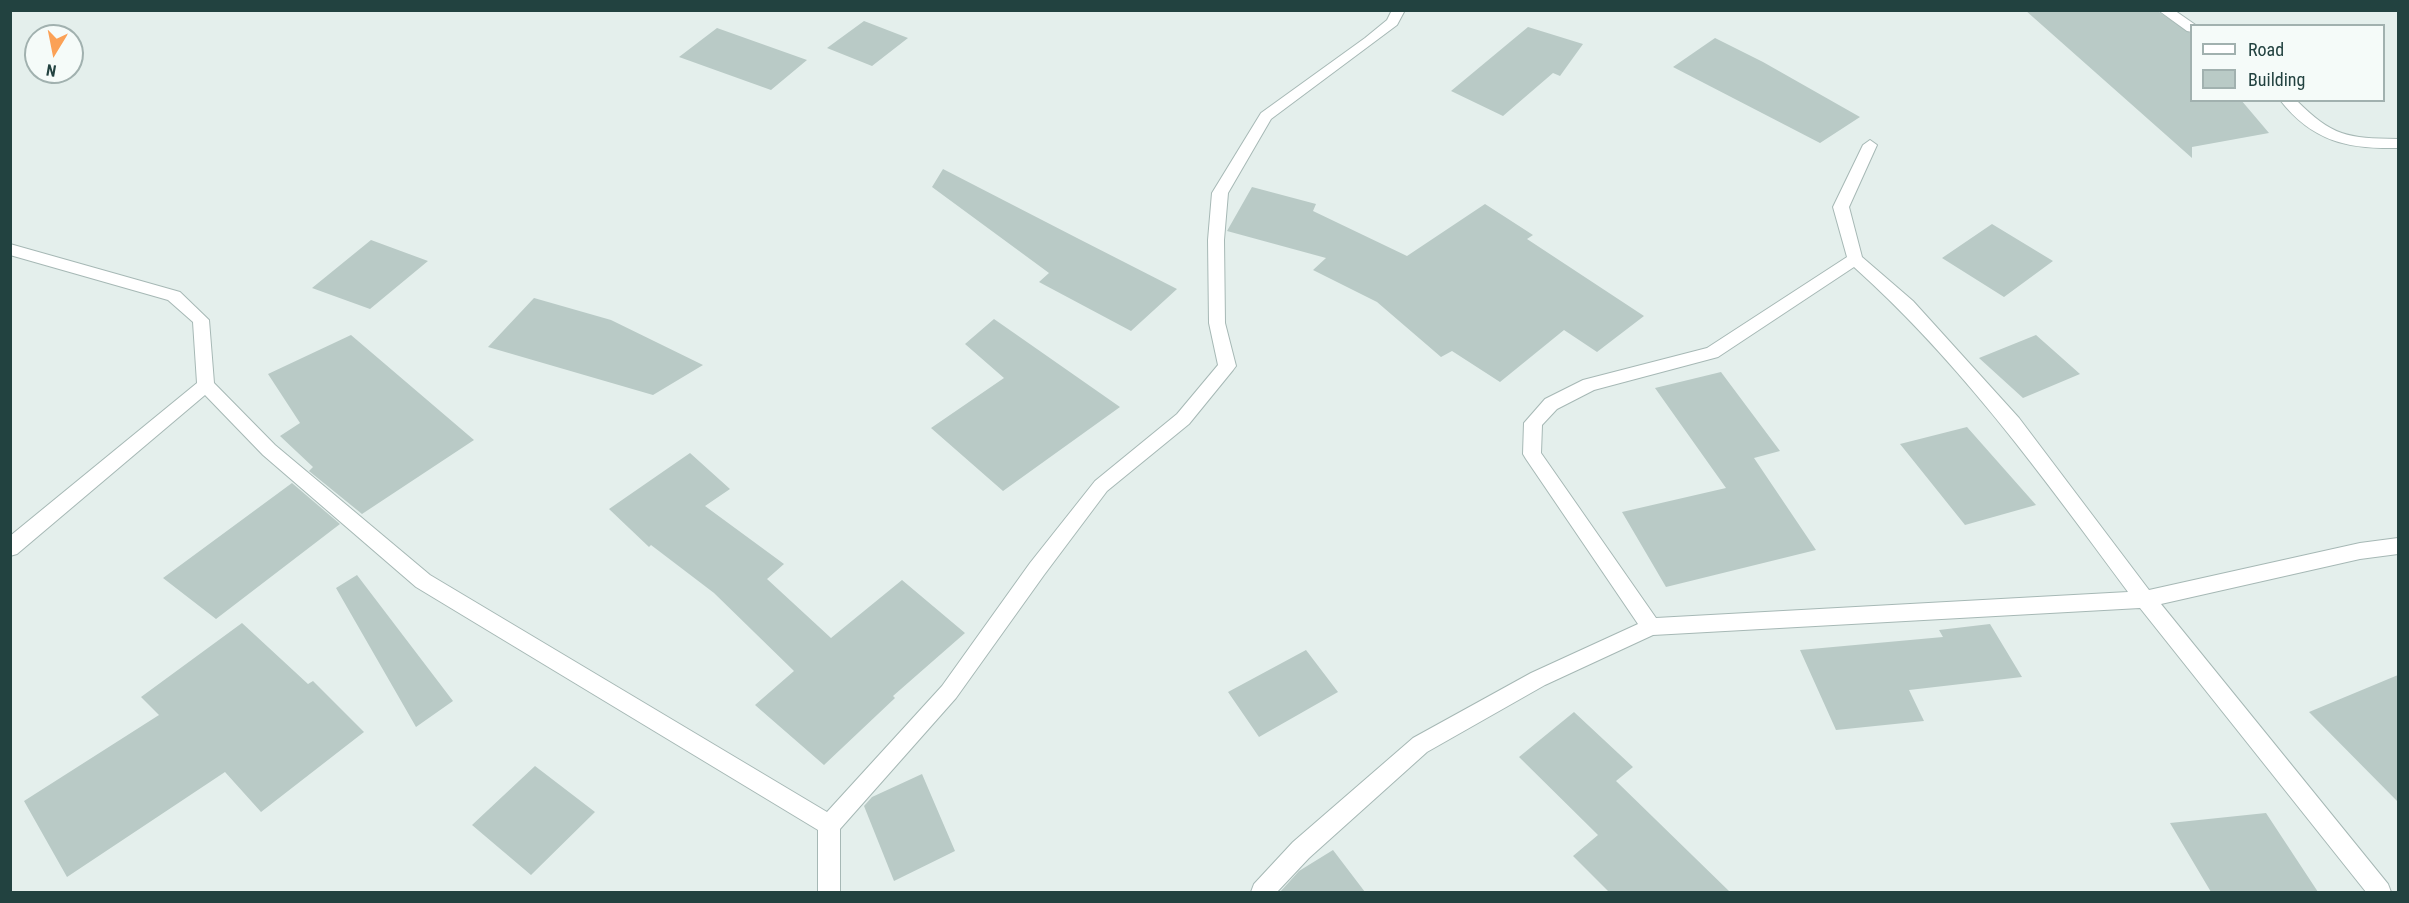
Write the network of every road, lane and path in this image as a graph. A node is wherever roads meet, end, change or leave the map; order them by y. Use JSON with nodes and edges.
{"nodes":[{"id":1,"x":1399,"y":10,"type":"edge"},
{"id":2,"x":2164,"y":10,"type":"edge"},
{"id":3,"x":2190,"y":27,"type":"edge"},
{"id":4,"x":2289,"y":102,"type":"edge"},
{"id":5,"x":2398,"y":144,"type":"edge"},
{"id":6,"x":1870,"y":145,"type":"dead end"},
{"id":7,"x":10,"y":249,"type":"edge"},
{"id":8,"x":1855,"y":260,"type":"junction"},
{"id":9,"x":206,"y":386,"type":"junction"},
{"id":10,"x":2398,"y":546,"type":"edge"},
{"id":11,"x":10,"y":548,"type":"edge"},
{"id":12,"x":2145,"y":599,"type":"junction"},
{"id":13,"x":1651,"y":627,"type":"junction"},
{"id":14,"x":829,"y":825,"type":"junction"},
{"id":15,"x":829,"y":892,"type":"edge"},
{"id":16,"x":1262,"y":892,"type":"edge"},
{"id":17,"x":2380,"y":892,"type":"edge"}],
"edges":[{"from":1,"to":14,"type":"street"},
{"from":2,"to":3,"type":"street"},
{"from":4,"to":5,"type":"street"},
{"from":6,"to":8,"type":"street"},
{"from":7,"to":9,"type":"street"},
{"from":8,"to":12,"type":"street"},
{"from":8,"to":13,"type":"street"},
{"from":9,"to":11,"type":"street"},
{"from":9,"to":14,"type":"street"},
{"from":10,"to":12,"type":"street"},
{"from":12,"to":13,"type":"street"},
{"from":12,"to":17,"type":"street"},
{"from":13,"to":16,"type":"street"},
{"from":14,"to":15,"type":"street"}]}
